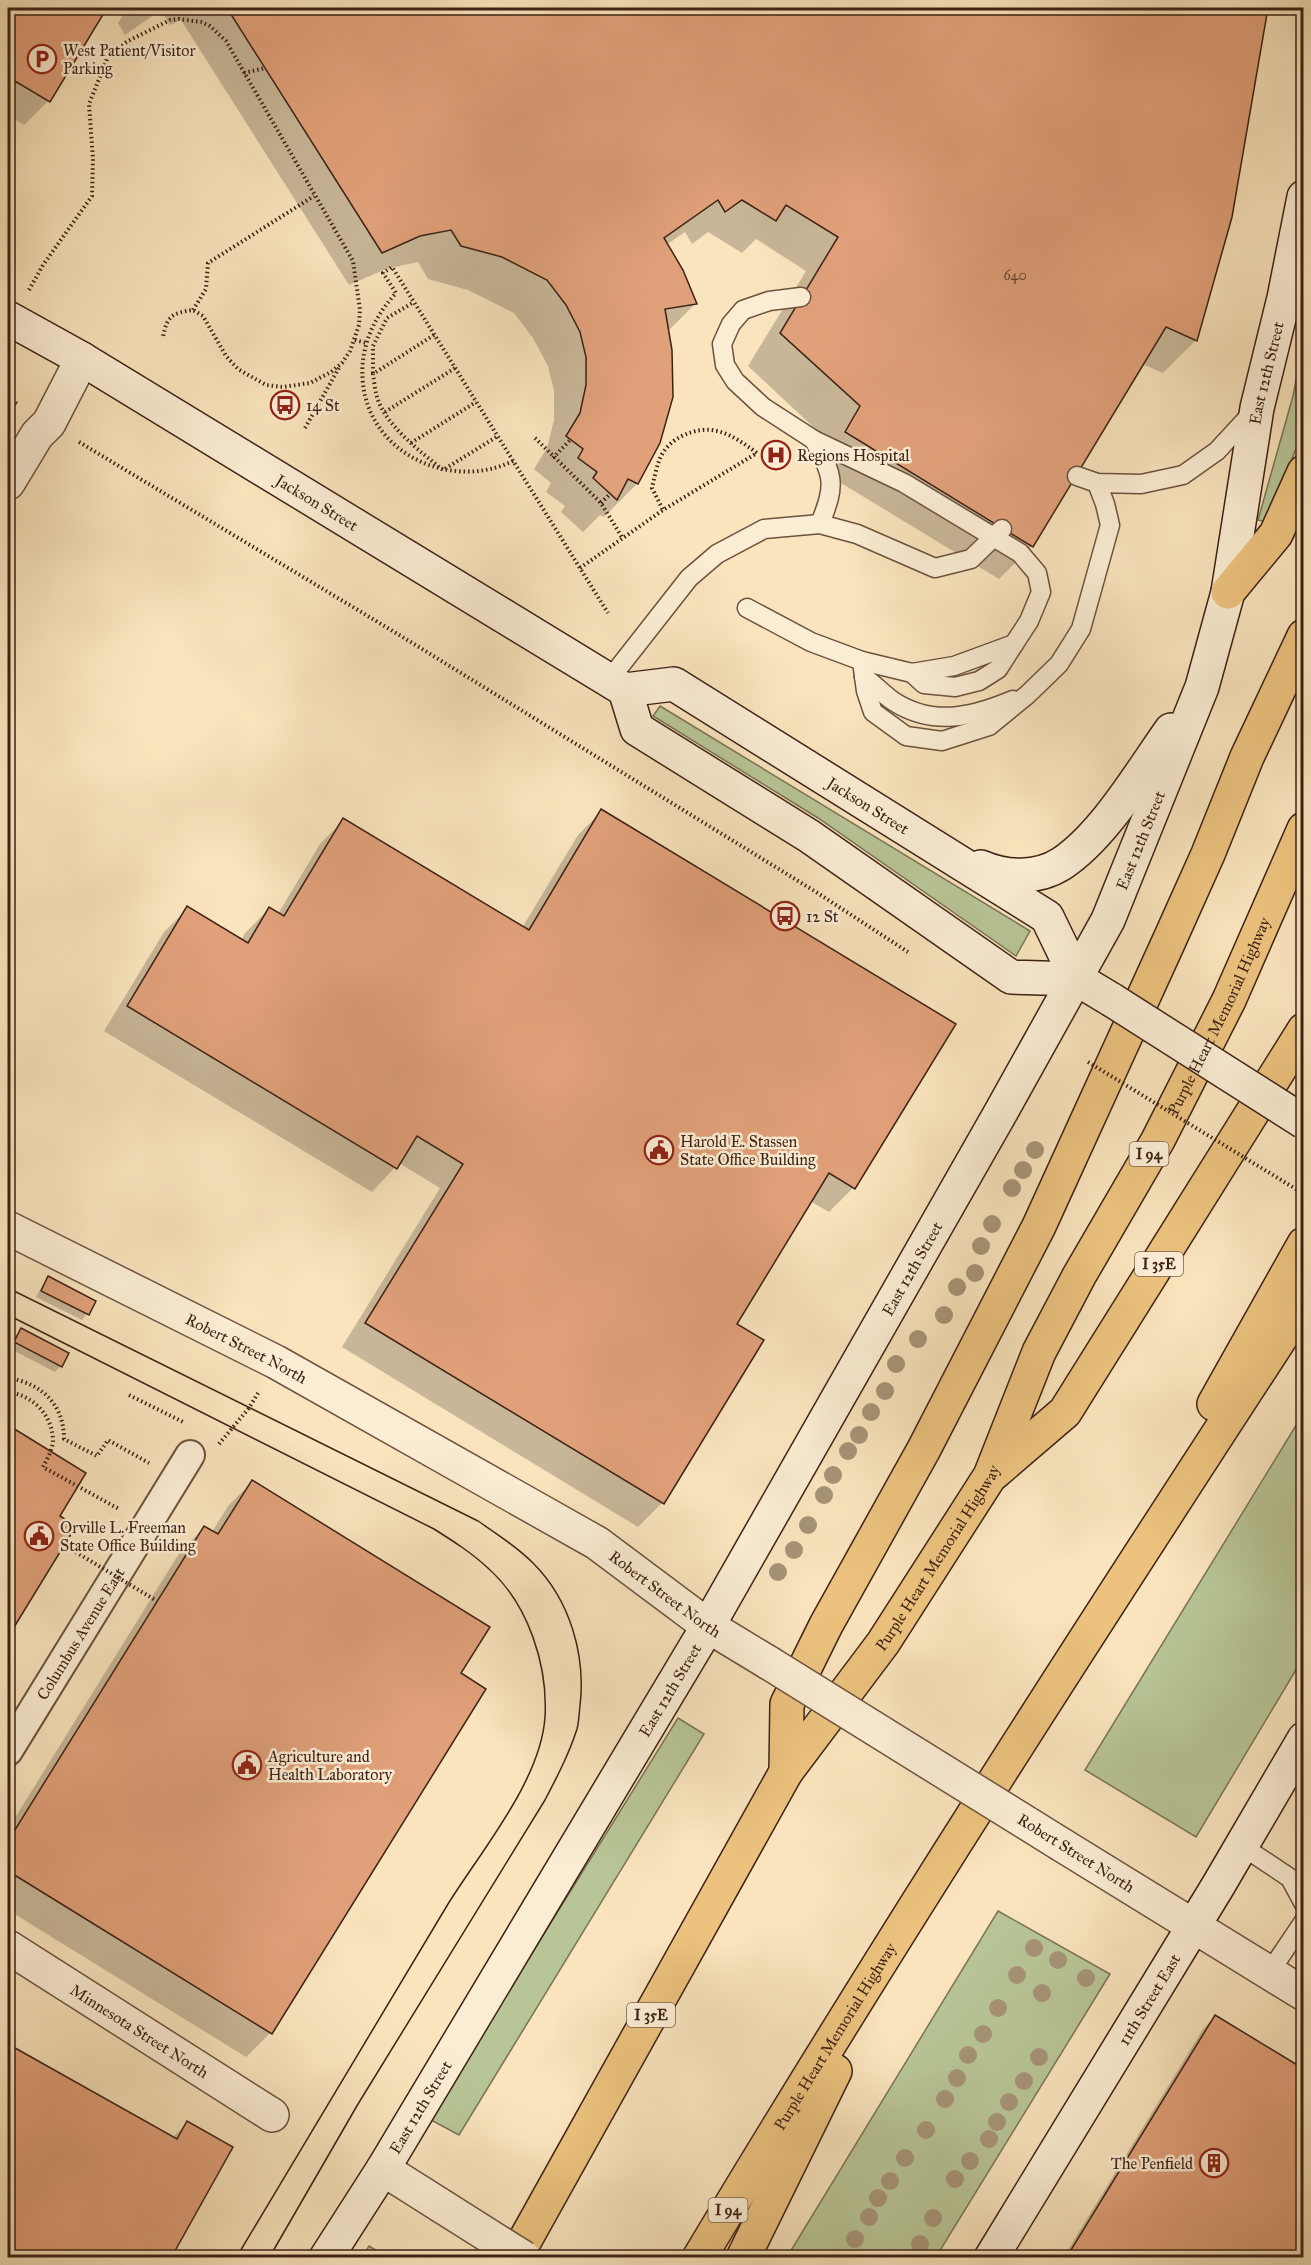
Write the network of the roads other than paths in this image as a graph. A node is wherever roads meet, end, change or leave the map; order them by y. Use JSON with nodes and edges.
{"nodes":[{"id":1,"x":1304,"y":197,"type":"edge"},
{"id":2,"x":801,"y":297,"type":"dead end"},
{"id":3,"x":9,"y":319,"type":"edge"},
{"id":4,"x":82,"y":359,"type":"junction"},
{"id":5,"x":1257,"y":408,"type":"junction"},
{"id":6,"x":814,"y":440,"type":"junction"},
{"id":7,"x":1304,"y":472,"type":"edge"},
{"id":8,"x":1077,"y":476,"type":"dead end"},
{"id":9,"x":8,"y":483,"type":"edge"},
{"id":10,"x":1097,"y":483,"type":"junction"},
{"id":11,"x":820,"y":524,"type":"junction"},
{"id":12,"x":999,"y":533,"type":"junction"},
{"id":13,"x":1228,"y":592,"type":"junction"},
{"id":14,"x":747,"y":608,"type":"dead end"},
{"id":15,"x":1304,"y":636,"type":"edge"},
{"id":16,"x":863,"y":668,"type":"junction"},
{"id":17,"x":617,"y":685,"type":"junction"},
{"id":18,"x":1202,"y":687,"type":"junction"},
{"id":19,"x":1027,"y":695,"type":"junction"},
{"id":20,"x":1304,"y":829,"type":"edge"},
{"id":21,"x":929,"y":845,"type":"junction"},
{"id":22,"x":1077,"y":979,"type":"junction"},
{"id":23,"x":1304,"y":1030,"type":"edge"},
{"id":24,"x":1304,"y":1122,"type":"edge"},
{"id":25,"x":8,"y":1228,"type":"edge"},
{"id":26,"x":1304,"y":1244,"type":"edge"},
{"id":27,"x":1304,"y":1302,"type":"edge"},
{"id":28,"x":183,"y":1466,"type":"road end"},
{"id":29,"x":990,"y":1476,"type":"junction"},
{"id":30,"x":708,"y":1626,"type":"junction"},
{"id":31,"x":1062,"y":1675,"type":"junction"},
{"id":32,"x":1301,"y":1748,"type":"edge"},
{"id":33,"x":8,"y":1751,"type":"edge"},
{"id":34,"x":786,"y":1772,"type":"junction"},
{"id":35,"x":1242,"y":1846,"type":"junction"},
{"id":36,"x":918,"y":1904,"type":"junction"},
{"id":37,"x":1304,"y":1904,"type":"edge"},
{"id":38,"x":1304,"y":1921,"type":"edge"},
{"id":39,"x":1194,"y":1926,"type":"junction"},
{"id":40,"x":8,"y":1947,"type":"edge"},
{"id":41,"x":1269,"y":1973,"type":"junction"},
{"id":42,"x":1304,"y":1994,"type":"edge"},
{"id":43,"x":272,"y":2115,"type":"dead end"},
{"id":44,"x":756,"y":2163,"type":"junction"},
{"id":45,"x":383,"y":2169,"type":"junction"},
{"id":46,"x":326,"y":2258,"type":"edge"},
{"id":47,"x":515,"y":2258,"type":"edge"},
{"id":48,"x":524,"y":2258,"type":"edge"},
{"id":49,"x":694,"y":2258,"type":"edge"},
{"id":50,"x":699,"y":2258,"type":"edge"},
{"id":51,"x":743,"y":2258,"type":"edge"},
{"id":52,"x":991,"y":2258,"type":"edge"}],
"edges":[{"from":1,"to":5,"type":"main road","name":"East 12th Street"},
{"from":2,"to":6,"type":"lane"},
{"from":3,"to":4,"type":"main road","name":"Jackson Street"},
{"from":4,"to":9,"type":"main road"},
{"from":4,"to":17,"type":"main road","name":"Jackson Street"},
{"from":5,"to":10,"type":"lane"},
{"from":5,"to":13,"type":"main road","name":"East 12th Street"},
{"from":6,"to":11,"type":"lane"},
{"from":6,"to":12,"type":"lane"},
{"from":7,"to":13,"type":"highway"},
{"from":8,"to":10,"type":"lane"},
{"from":10,"to":19,"type":"lane"},
{"from":11,"to":12,"type":"lane"},
{"from":11,"to":17,"type":"lane"},
{"from":12,"to":16,"type":"lane"},
{"from":13,"to":18,"type":"main road","name":"East 12th Street"},
{"from":14,"to":16,"type":"lane"},
{"from":15,"to":34,"type":"highway"},
{"from":16,"to":19,"type":"lane"},
{"from":16,"to":19,"type":"lane"},
{"from":17,"to":21,"type":"main road","name":"Jackson Street"},
{"from":17,"to":22,"type":"main road"},
{"from":18,"to":21,"type":"main road"},
{"from":18,"to":22,"type":"main road","name":"East 12th Street"},
{"from":20,"to":29,"type":"highway","name":"Purple Heart Memorial Highway","number":"I 94"},
{"from":21,"to":22,"type":"main road","name":"Jackson Street"},
{"from":22,"to":24,"type":"main road","bridge":true},
{"from":22,"to":30,"type":"main road","name":"East 12th Street"},
{"from":23,"to":29,"type":"highway","number":"I 35E"},
{"from":25,"to":30,"type":"main road","name":"Robert Street North"},
{"from":26,"to":31,"type":"highway"},
{"from":27,"to":31,"type":"highway","name":"Purple Heart Memorial Highway"},
{"from":28,"to":33,"type":"street","name":"Columbus Avenue East"},
{"from":29,"to":34,"type":"highway","name":"Purple Heart Memorial Highway","number":"I 35E"},
{"from":30,"to":39,"type":"main road","name":"Robert Street North","bridge":true},
{"from":30,"to":45,"type":"main road","name":"East 12th Street"},
{"from":31,"to":36,"type":"highway","name":"Purple Heart Memorial Highway"},
{"from":32,"to":35,"type":"main road","name":"11th Street East"},
{"from":34,"to":47,"type":"highway","name":"Purple Heart Memorial Highway","number":"I 35E"},
{"from":35,"to":37,"type":"lane"},
{"from":35,"to":39,"type":"main road","name":"11th Street East"},
{"from":36,"to":44,"type":"highway","name":"Purple Heart Memorial Highway"},
{"from":36,"to":51,"type":"highway"},
{"from":38,"to":41,"type":"lane"},
{"from":39,"to":41,"type":"main road","name":"Robert Street North"},
{"from":39,"to":52,"type":"main road","name":"11th Street East"},
{"from":40,"to":43,"type":"main road","name":"Minnesota Street North"},
{"from":41,"to":42,"type":"main road","name":"Robert Street North"},
{"from":44,"to":49,"type":"highway"},
{"from":44,"to":50,"type":"highway","name":"Purple Heart Memorial Highway","number":"I 94"},
{"from":45,"to":46,"type":"main road","name":"East 12th Street"},
{"from":45,"to":48,"type":"main road","bridge":true}]}
